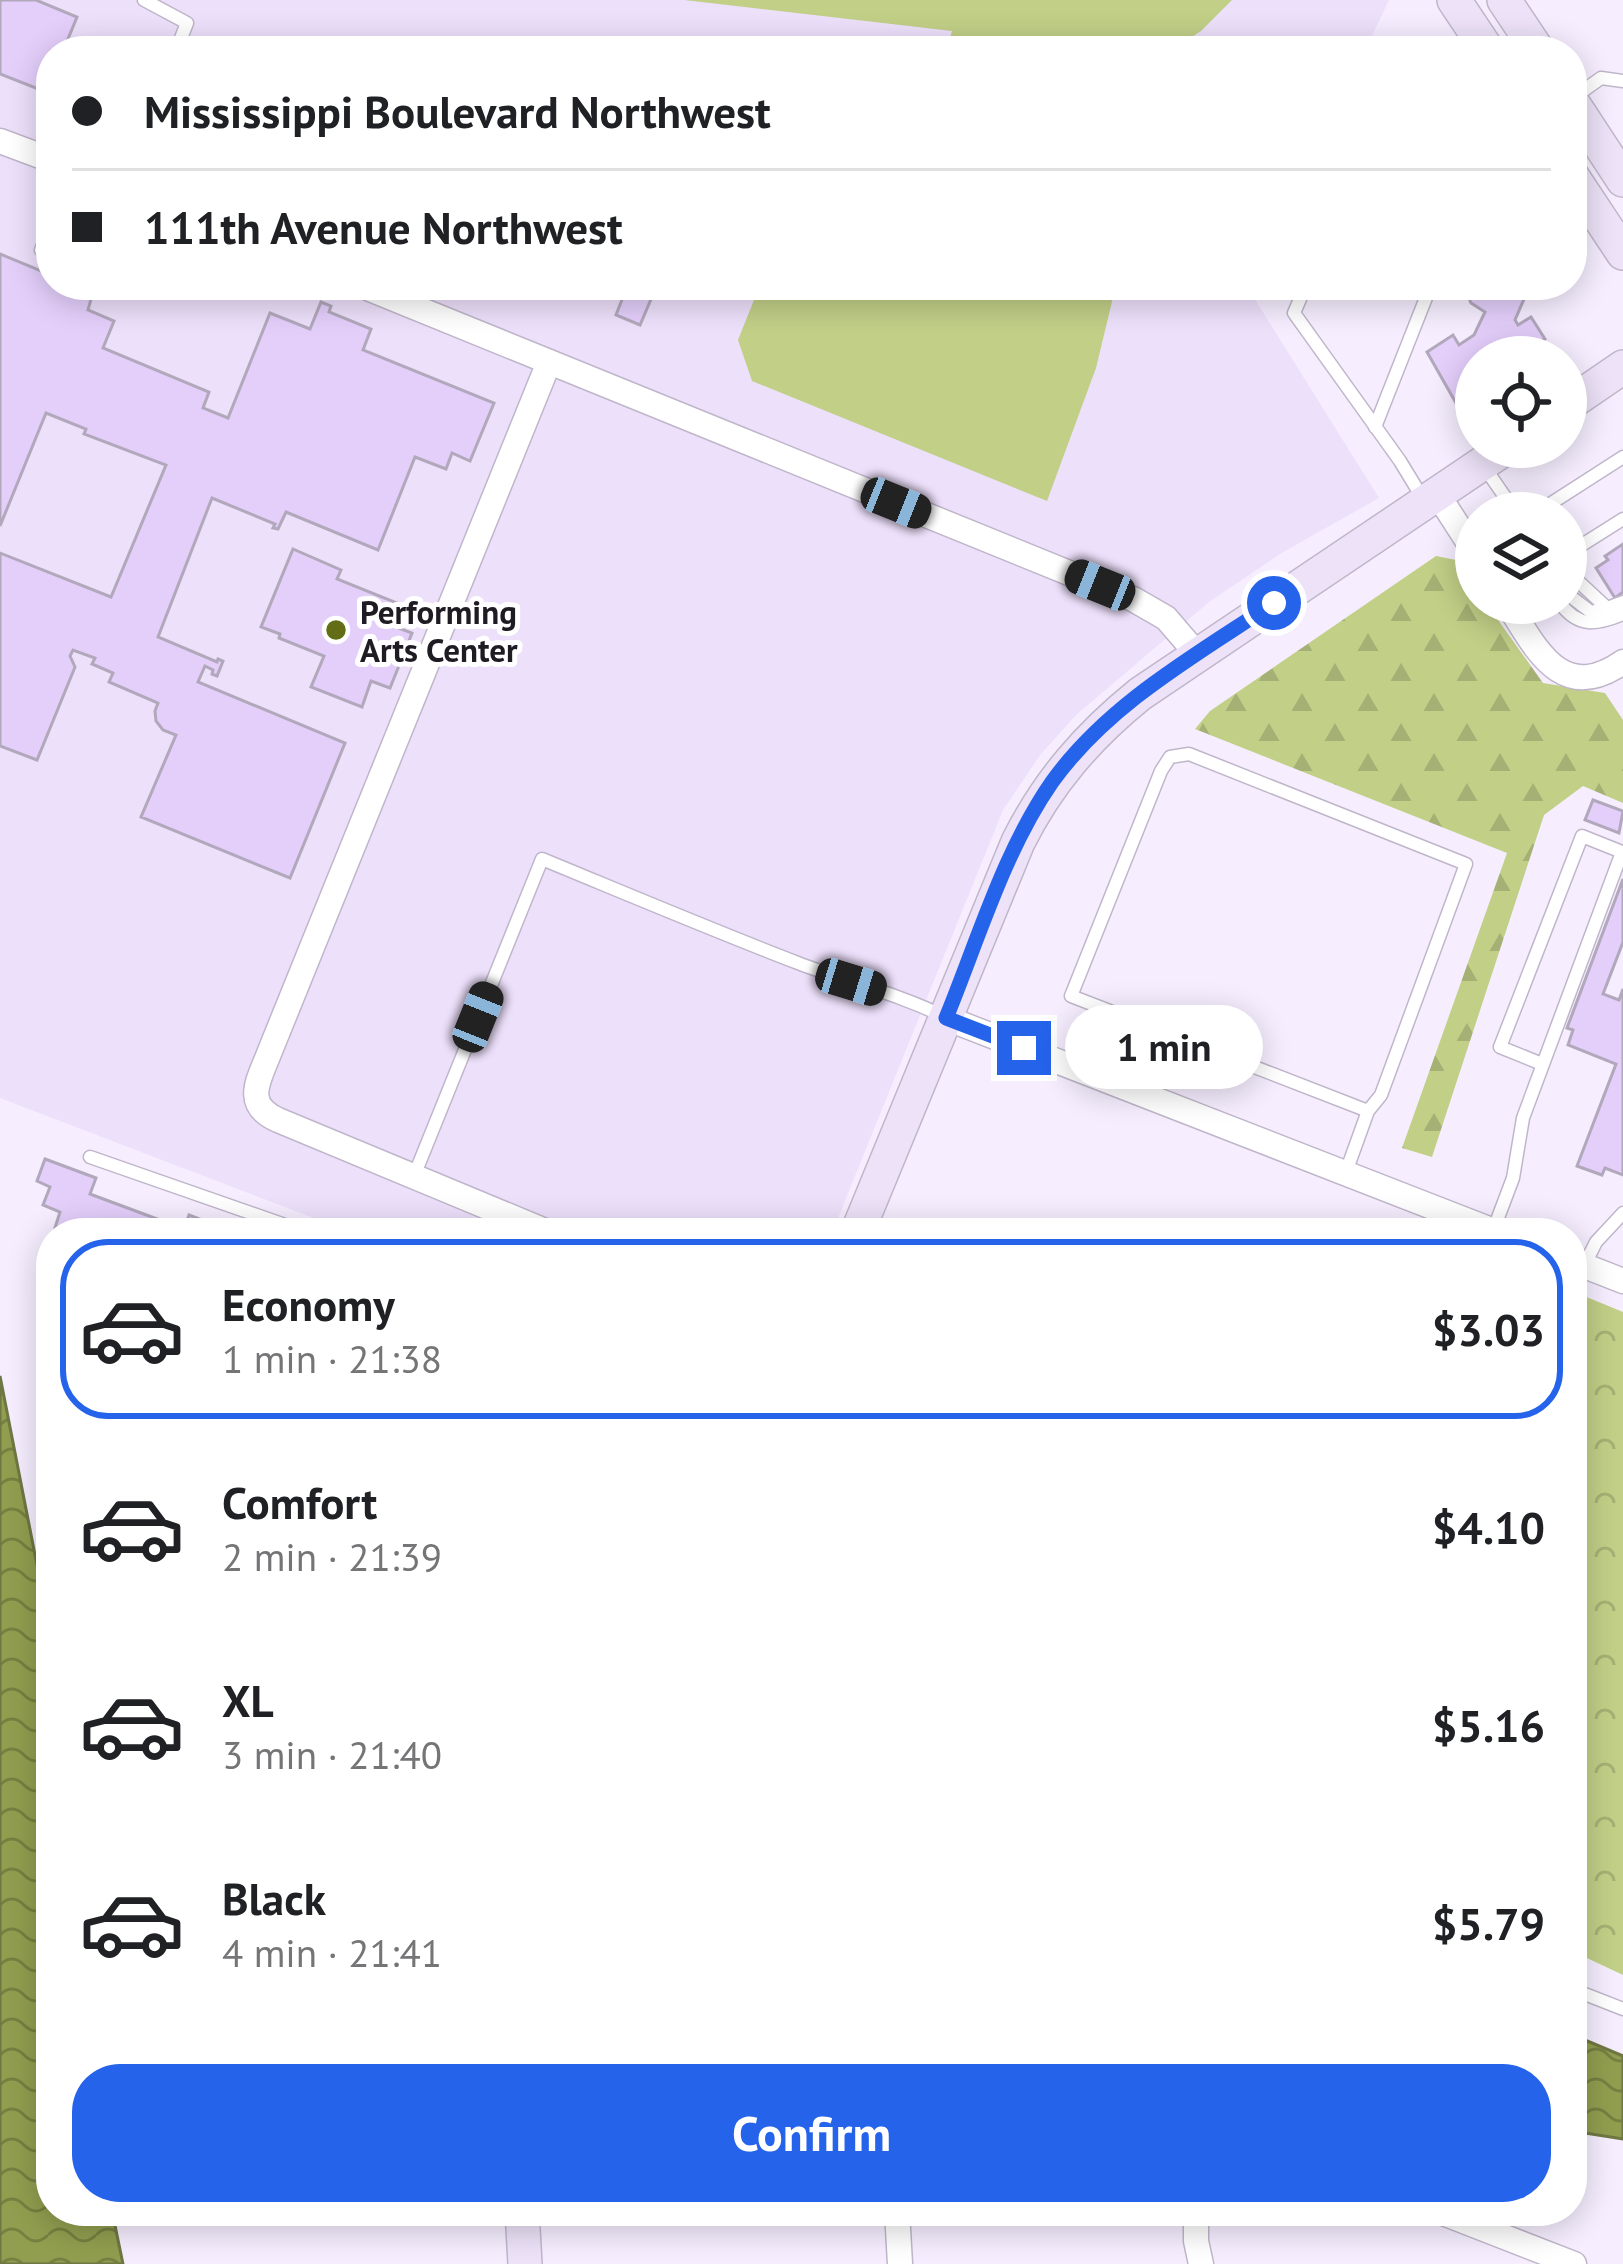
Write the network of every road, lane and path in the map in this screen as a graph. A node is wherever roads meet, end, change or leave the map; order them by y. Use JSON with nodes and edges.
{"nodes":[{"id":1,"x":143,"y":0,"type":"edge"},
{"id":2,"x":1454,"y":0,"type":"edge"},
{"id":3,"x":1504,"y":0,"type":"edge"},
{"id":4,"x":182,"y":36,"type":"edge"},
{"id":5,"x":1478,"y":36,"type":"edge"},
{"id":6,"x":1528,"y":36,"type":"edge"},
{"id":7,"x":1623,"y":81,"type":"edge"},
{"id":8,"x":1587,"y":89,"type":"edge"},
{"id":9,"x":1587,"y":124,"type":"edge"},
{"id":10,"x":0,"y":141,"type":"edge"},
{"id":11,"x":36,"y":154,"type":"edge"},
{"id":12,"x":1623,"y":180,"type":"edge"},
{"id":13,"x":1587,"y":199,"type":"edge"},
{"id":14,"x":1623,"y":253,"type":"edge"},
{"id":15,"x":397,"y":300,"type":"edge"},
{"id":16,"x":1300,"y":300,"type":"edge"},
{"id":17,"x":1425,"y":300,"type":"edge"},
{"id":18,"x":549,"y":362,"type":"junction"},
{"id":19,"x":1623,"y":367,"type":"edge"},
{"id":20,"x":1587,"y":392,"type":"edge"},
{"id":21,"x":1375,"y":427,"type":"junction"},
{"id":22,"x":1623,"y":457,"type":"edge"},
{"id":23,"x":1477,"y":468,"type":"edge"},
{"id":24,"x":1569,"y":492,"type":"edge"},
{"id":25,"x":1432,"y":499,"type":"junction"},
{"id":26,"x":1623,"y":519,"type":"edge"},
{"id":27,"x":1455,"y":528,"type":"edge"},
{"id":28,"x":1587,"y":542,"type":"edge"},
{"id":29,"x":1587,"y":589,"type":"edge"},
{"id":30,"x":1623,"y":602,"type":"edge"},
{"id":31,"x":1607,"y":608,"type":"junction"},
{"id":32,"x":1587,"y":609,"type":"edge"},
{"id":33,"x":1623,"y":614,"type":"edge"},
{"id":34,"x":1587,"y":623,"type":"edge"},
{"id":35,"x":1521,"y":624,"type":"edge"},
{"id":36,"x":1197,"y":654,"type":"junction"},
{"id":37,"x":1623,"y":662,"type":"edge"},
{"id":38,"x":946,"y":1018,"type":"junction"},
{"id":39,"x":1172,"y":1035,"type":"junction"},
{"id":40,"x":1542,"y":1064,"type":"junction"},
{"id":41,"x":1149,"y":1096,"type":"junction"},
{"id":42,"x":1368,"y":1111,"type":"junction"},
{"id":43,"x":90,"y":1157,"type":"dead end"},
{"id":44,"x":1346,"y":1172,"type":"junction"},
{"id":45,"x":414,"y":1176,"type":"junction"},
{"id":46,"x":1623,"y":1213,"type":"edge"},
{"id":47,"x":250,"y":1218,"type":"edge"},
{"id":48,"x":514,"y":1218,"type":"edge"},
{"id":49,"x":863,"y":1218,"type":"edge"},
{"id":50,"x":1461,"y":1218,"type":"edge"},
{"id":51,"x":1500,"y":1218,"type":"edge"},
{"id":52,"x":1587,"y":1252,"type":"edge"},
{"id":53,"x":1587,"y":1267,"type":"edge"},
{"id":54,"x":1623,"y":1281,"type":"edge"},
{"id":55,"x":1587,"y":1995,"type":"edge"},
{"id":56,"x":1623,"y":2009,"type":"edge"},
{"id":57,"x":523,"y":2226,"type":"edge"},
{"id":58,"x":897,"y":2226,"type":"edge"},
{"id":59,"x":1196,"y":2226,"type":"edge"},
{"id":60,"x":1476,"y":2226,"type":"edge"},
{"id":61,"x":525,"y":2264,"type":"edge"},
{"id":62,"x":901,"y":2264,"type":"edge"},
{"id":63,"x":1201,"y":2264,"type":"edge"},
{"id":64,"x":1574,"y":2264,"type":"edge"}],
"edges":[{"from":1,"to":4,"type":"lane"},
{"from":2,"to":5,"type":"street"},
{"from":3,"to":6,"type":"street"},
{"from":7,"to":8,"type":"lane"},
{"from":9,"to":12,"type":"street"},
{"from":10,"to":11,"type":"street"},
{"from":13,"to":14,"type":"street"},
{"from":15,"to":18,"type":"street"},
{"from":16,"to":21,"type":"lane"},
{"from":17,"to":21,"type":"lane"},
{"from":18,"to":36,"type":"street"},
{"from":18,"to":45,"type":"street"},
{"from":19,"to":20,"type":"street"},
{"from":21,"to":25,"type":"lane"},
{"from":22,"to":24,"type":"lane"},
{"from":23,"to":25,"type":"street"},
{"from":25,"to":27,"type":"street"},
{"from":25,"to":36,"type":"street"},
{"from":26,"to":28,"type":"lane"},
{"from":29,"to":31,"type":"lane"},
{"from":30,"to":31,"type":"lane"},
{"from":31,"to":32,"type":"lane"},
{"from":33,"to":34,"type":"lane"},
{"from":35,"to":37,"type":"street"},
{"from":36,"to":38,"type":"street"},
{"from":38,"to":41,"type":"street"},
{"from":38,"to":45,"type":"lane"},
{"from":38,"to":49,"type":"street"},
{"from":39,"to":41,"type":"lane"},
{"from":39,"to":42,"type":"lane"},
{"from":39,"to":42,"type":"lane"},
{"from":40,"to":40,"type":"lane"},
{"from":40,"to":51,"type":"lane"},
{"from":41,"to":44,"type":"street"},
{"from":42,"to":44,"type":"lane"},
{"from":43,"to":47,"type":"lane"},
{"from":44,"to":50,"type":"street"},
{"from":45,"to":48,"type":"street"},
{"from":46,"to":52,"type":"lane"},
{"from":53,"to":54,"type":"street"},
{"from":55,"to":56,"type":"lane"},
{"from":57,"to":61,"type":"street"},
{"from":58,"to":62,"type":"street"},
{"from":59,"to":63,"type":"street"},
{"from":60,"to":64,"type":"street"}]}
